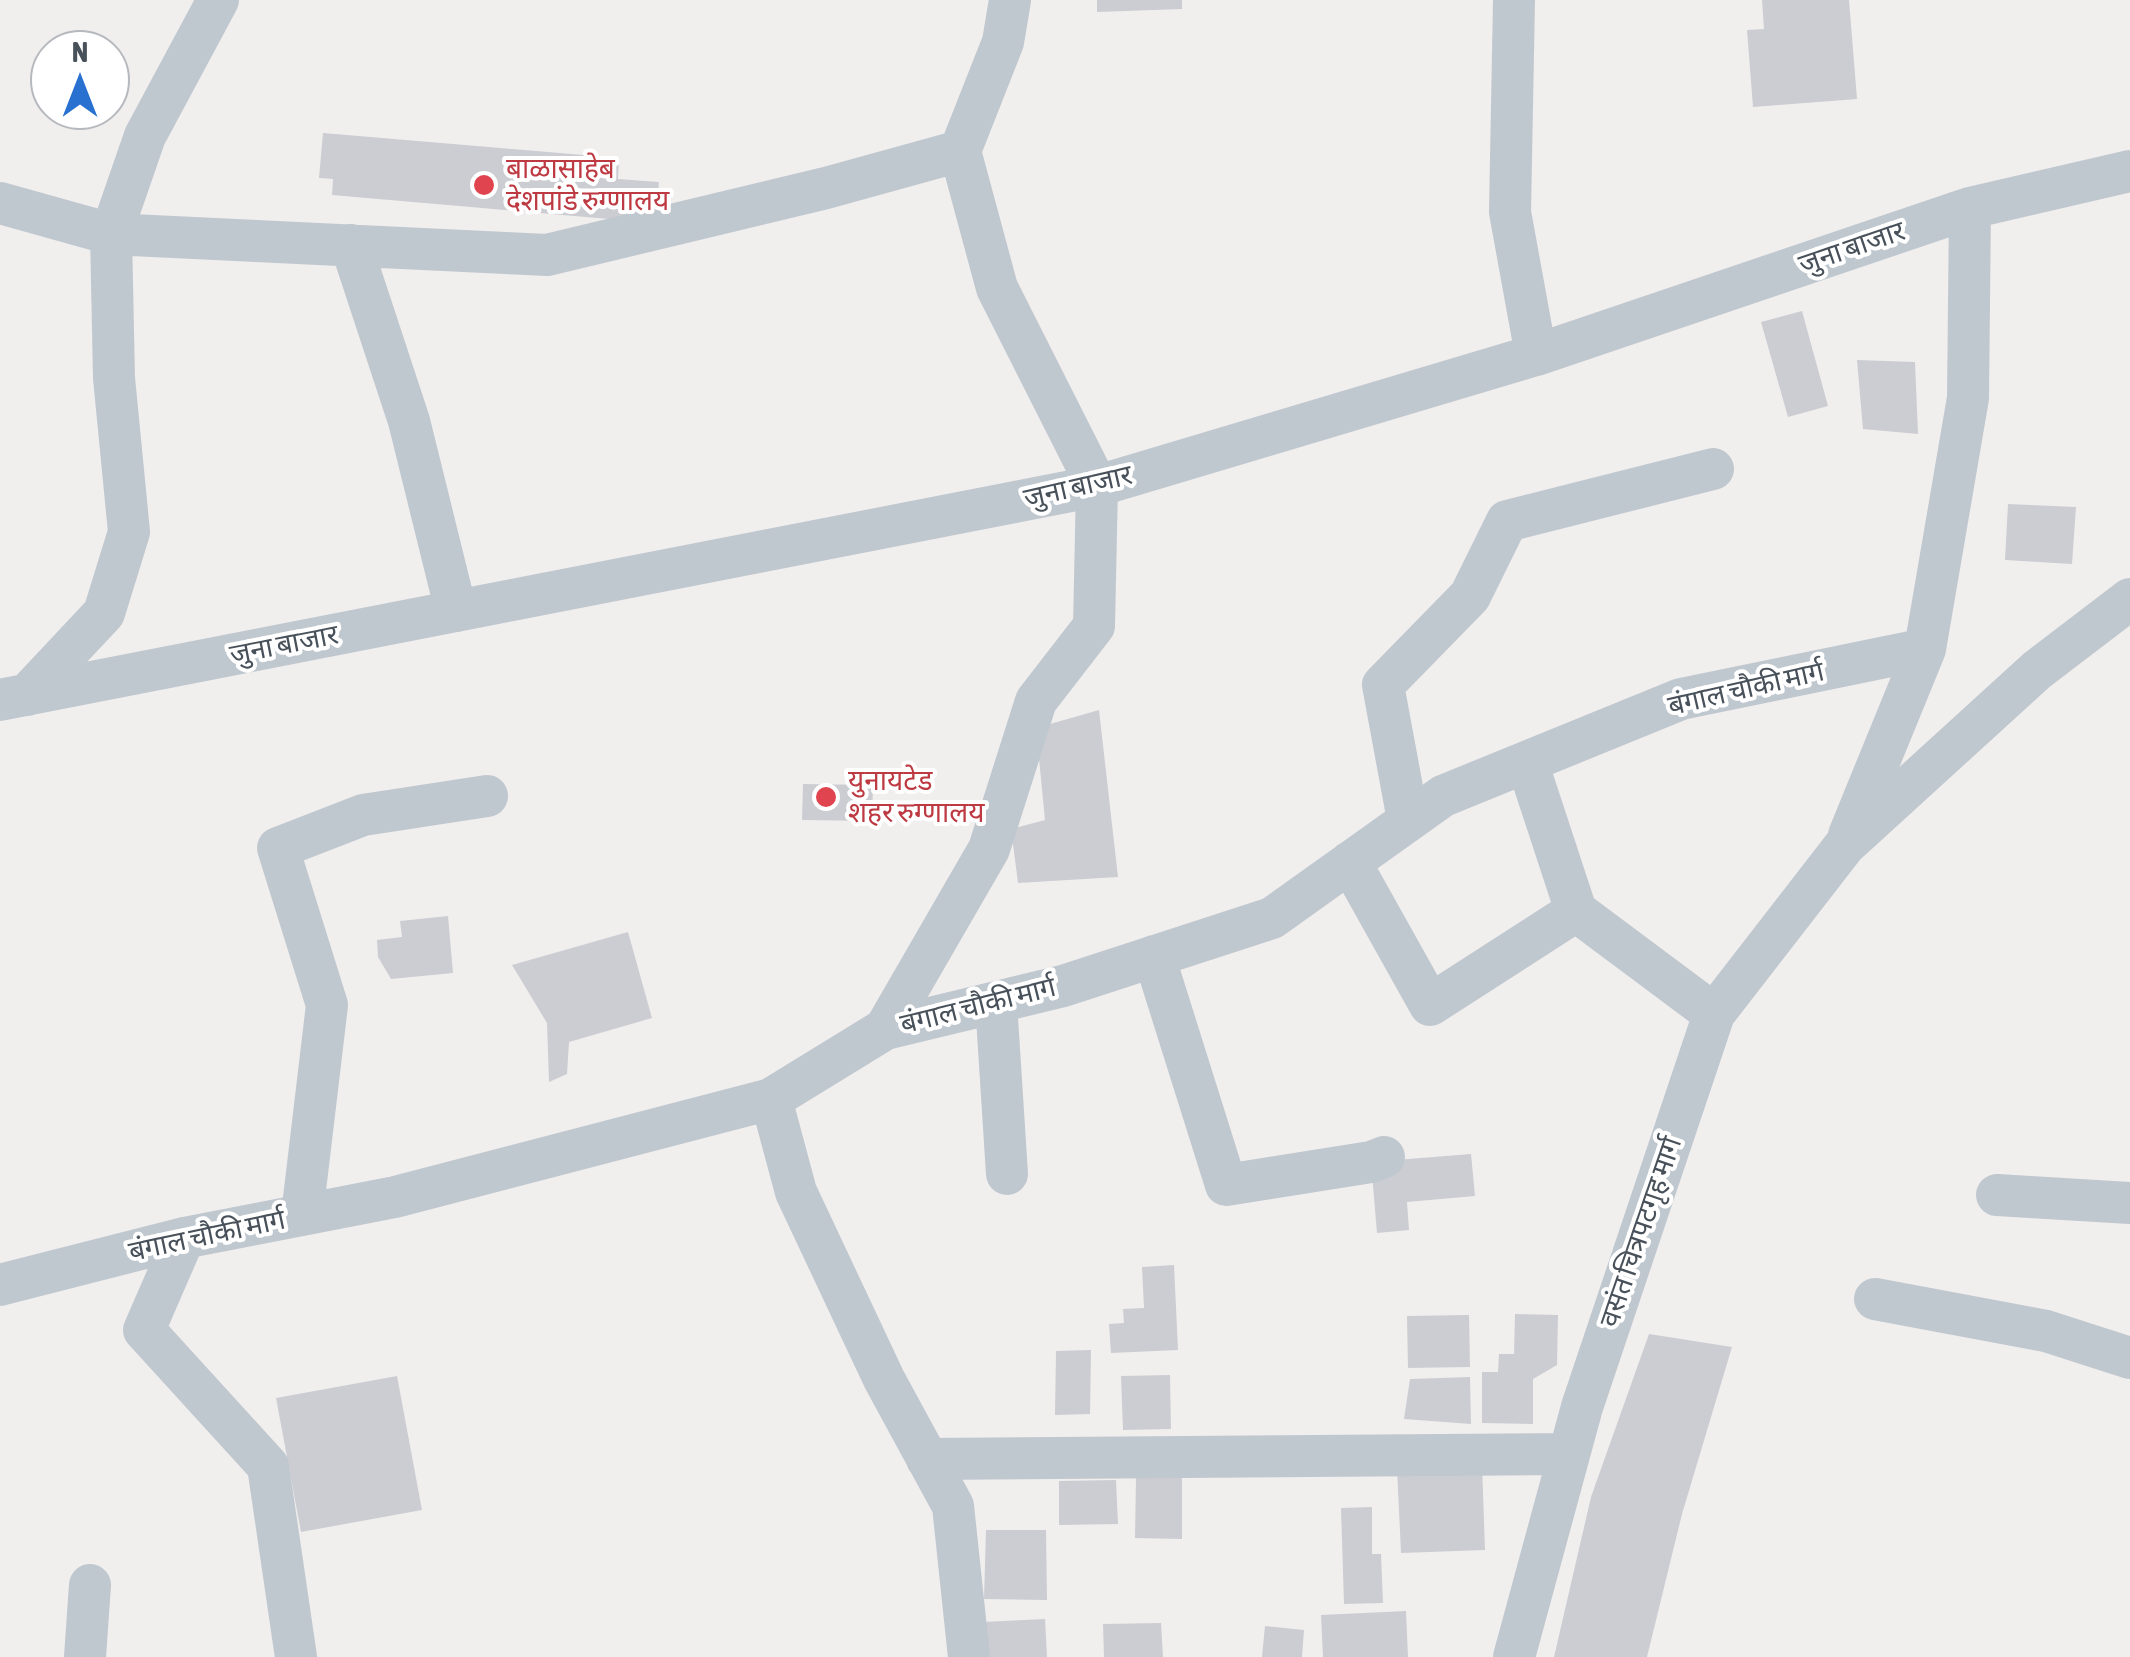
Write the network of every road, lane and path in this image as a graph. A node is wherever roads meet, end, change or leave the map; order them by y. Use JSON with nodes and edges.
{"nodes":[{"id":1,"x":218,"y":0,"type":"edge"},
{"id":2,"x":1010,"y":0,"type":"edge"},
{"id":3,"x":1514,"y":0,"type":"edge"},
{"id":4,"x":960,"y":151,"type":"junction"},
{"id":5,"x":2130,"y":170,"type":"edge"},
{"id":6,"x":0,"y":203,"type":"edge"},
{"id":7,"x":1970,"y":208,"type":"junction"},
{"id":8,"x":110,"y":234,"type":"junction"},
{"id":9,"x":351,"y":245,"type":"junction"},
{"id":10,"x":1536,"y":355,"type":"junction"},
{"id":11,"x":1712,"y":469,"type":"dead end"},
{"id":12,"x":1097,"y":486,"type":"junction"},
{"id":13,"x":2130,"y":600,"type":"edge"},
{"id":14,"x":456,"y":611,"type":"junction"},
{"id":15,"x":1925,"y":650,"type":"junction"},
{"id":16,"x":14,"y":698,"type":"edge"},
{"id":17,"x":1527,"y":762,"type":"junction"},
{"id":18,"x":487,"y":796,"type":"dead end"},
{"id":19,"x":1408,"y":820,"type":"junction"},
{"id":20,"x":1845,"y":844,"type":"junction"},
{"id":21,"x":1350,"y":862,"type":"junction"},
{"id":22,"x":1576,"y":911,"type":"junction"},
{"id":23,"x":1154,"y":956,"type":"junction"},
{"id":24,"x":996,"y":1002,"type":"junction"},
{"id":25,"x":1714,"y":1014,"type":"junction"},
{"id":26,"x":885,"y":1029,"type":"junction"},
{"id":27,"x":771,"y":1099,"type":"junction"},
{"id":28,"x":1384,"y":1157,"type":"dead end"},
{"id":29,"x":1007,"y":1174,"type":"dead end"},
{"id":30,"x":1996,"y":1195,"type":"dead end"},
{"id":31,"x":2130,"y":1203,"type":"edge"},
{"id":32,"x":302,"y":1215,"type":"junction"},
{"id":33,"x":184,"y":1238,"type":"junction"},
{"id":34,"x":0,"y":1286,"type":"edge"},
{"id":35,"x":1876,"y":1299,"type":"dead end"},
{"id":36,"x":2130,"y":1358,"type":"edge"},
{"id":37,"x":1569,"y":1454,"type":"junction"},
{"id":38,"x":927,"y":1459,"type":"junction"},
{"id":39,"x":90,"y":1584,"type":"dead end"},
{"id":40,"x":85,"y":1657,"type":"edge"},
{"id":41,"x":296,"y":1657,"type":"edge"},
{"id":42,"x":969,"y":1657,"type":"edge"},
{"id":43,"x":1514,"y":1657,"type":"edge"}],
"edges":[{"from":1,"to":8,"type":"street"},
{"from":2,"to":4,"type":"street"},
{"from":3,"to":10,"type":"street"},
{"from":4,"to":9,"type":"street"},
{"from":4,"to":12,"type":"street"},
{"from":5,"to":7,"type":"street","name":"जुना बाजार"},
{"from":6,"to":8,"type":"street"},
{"from":7,"to":10,"type":"street","name":"जुना बाजार"},
{"from":7,"to":15,"type":"street"},
{"from":8,"to":9,"type":"street"},
{"from":8,"to":16,"type":"street"},
{"from":9,"to":14,"type":"street"},
{"from":10,"to":12,"type":"street","name":"जुना बाजार"},
{"from":11,"to":19,"type":"street"},
{"from":12,"to":14,"type":"street","name":"जुना बाजार"},
{"from":12,"to":26,"type":"street"},
{"from":13,"to":20,"type":"street"},
{"from":14,"to":16,"type":"street","name":"जुना बाजार"},
{"from":15,"to":17,"type":"street","name":"बंगाल चौकी मार्ग"},
{"from":15,"to":20,"type":"street"},
{"from":17,"to":19,"type":"street","name":"बंगाल चौकी मार्ग"},
{"from":17,"to":22,"type":"street"},
{"from":18,"to":32,"type":"street"},
{"from":19,"to":21,"type":"street","name":"बंगाल चौकी मार्ग"},
{"from":20,"to":25,"type":"street","name":"वसंत चित्रपटगृह मार्ग"},
{"from":21,"to":22,"type":"street"},
{"from":21,"to":23,"type":"street","name":"बंगाल चौकी मार्ग"},
{"from":22,"to":25,"type":"street"},
{"from":23,"to":24,"type":"street","name":"बंगाल चौकी मार्ग"},
{"from":23,"to":28,"type":"street"},
{"from":24,"to":26,"type":"street","name":"बंगाल चौकी मार्ग"},
{"from":24,"to":29,"type":"street"},
{"from":25,"to":37,"type":"street","name":"वसंत चित्रपटगृह मार्ग"},
{"from":26,"to":27,"type":"street","name":"बंगाल चौकी मार्ग"},
{"from":27,"to":32,"type":"street","name":"बंगाल चौकी मार्ग"},
{"from":27,"to":38,"type":"street"},
{"from":30,"to":31,"type":"street"},
{"from":32,"to":33,"type":"street","name":"बंगाल चौकी मार्ग"},
{"from":33,"to":34,"type":"street","name":"बंगाल चौकी मार्ग"},
{"from":33,"to":41,"type":"street"},
{"from":35,"to":36,"type":"street"},
{"from":37,"to":38,"type":"street"},
{"from":37,"to":43,"type":"street","name":"वसंत चित्रपटगृह मार्ग"},
{"from":38,"to":42,"type":"street"},
{"from":39,"to":40,"type":"street"}]}
